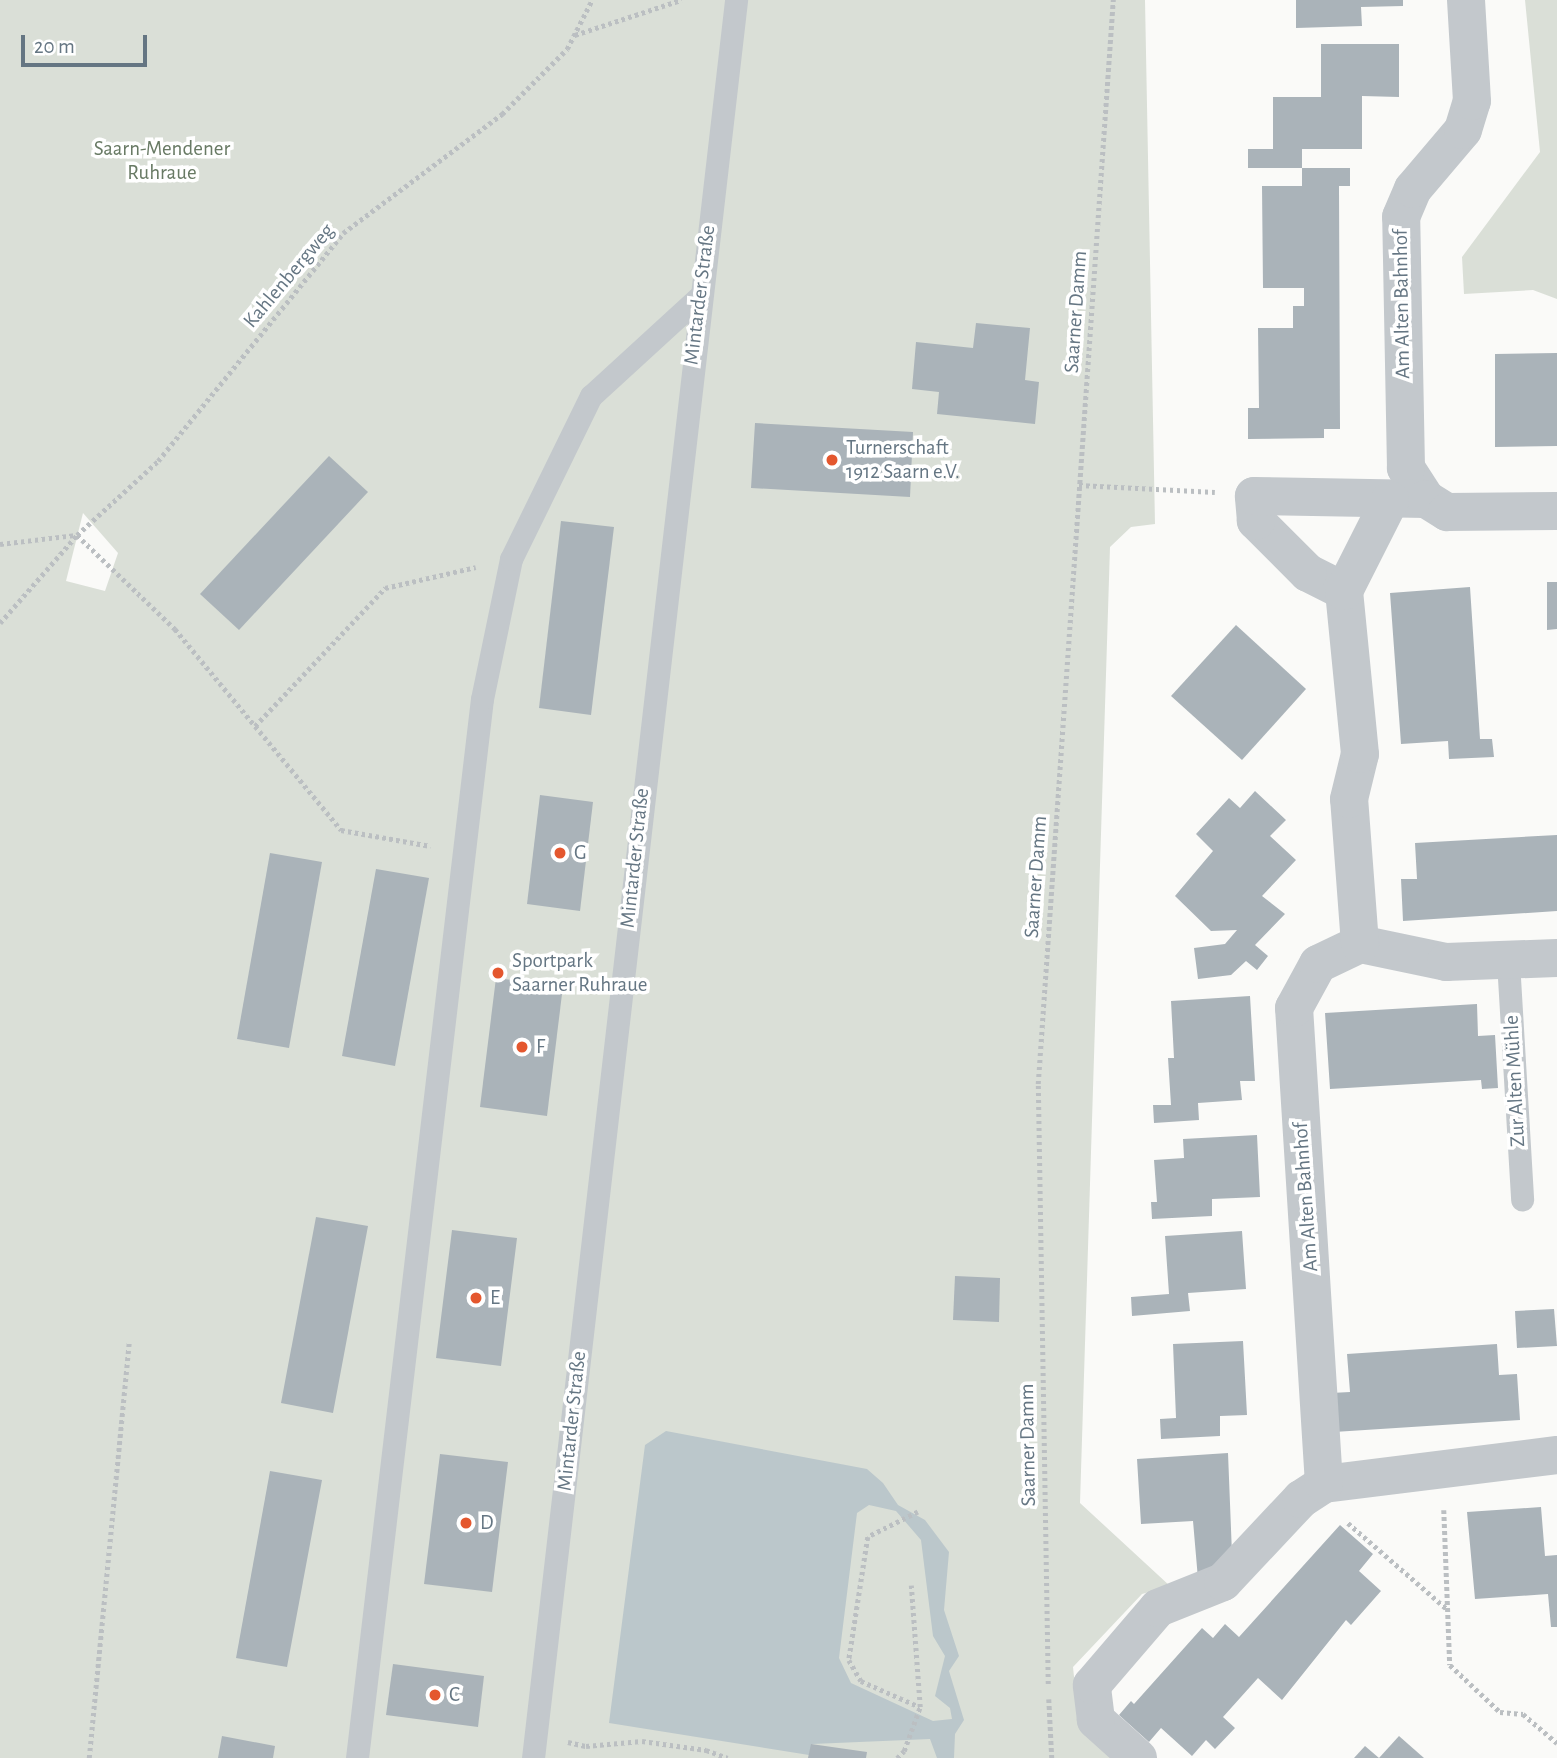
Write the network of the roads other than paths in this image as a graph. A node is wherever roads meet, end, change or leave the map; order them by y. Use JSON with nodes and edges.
{"nodes":[{"id":1,"x":736,"y":0,"type":"edge"},
{"id":2,"x":1466,"y":0,"type":"edge"},
{"id":3,"x":699,"y":297,"type":"junction"},
{"id":4,"x":1408,"y":500,"type":"junction"},
{"id":5,"x":1557,"y":511,"type":"edge"},
{"id":6,"x":1344,"y":591,"type":"junction"},
{"id":7,"x":1360,"y":944,"type":"junction"},
{"id":8,"x":1557,"y":958,"type":"edge"},
{"id":9,"x":1508,"y":961,"type":"junction"},
{"id":10,"x":1522,"y":1200,"type":"dead end"},
{"id":11,"x":1542,"y":1457,"type":"edge"},
{"id":12,"x":1324,"y":1484,"type":"junction"},
{"id":13,"x":357,"y":1758,"type":"edge"},
{"id":14,"x":533,"y":1758,"type":"edge"},
{"id":15,"x":1138,"y":1758,"type":"edge"}],
"edges":[{"from":1,"to":3,"type":"lane","name":"Mintarder Straße"},
{"from":2,"to":4,"type":"street","name":"Am Alten Bahnhof"},
{"from":3,"to":13,"type":"lane"},
{"from":3,"to":14,"type":"lane","name":"Mintarder Straße"},
{"from":4,"to":5,"type":"street"},
{"from":4,"to":6,"type":"street"},
{"from":4,"to":6,"type":"street"},
{"from":6,"to":7,"type":"street"},
{"from":7,"to":9,"type":"street"},
{"from":7,"to":12,"type":"street","name":"Am Alten Bahnhof"},
{"from":8,"to":9,"type":"street"},
{"from":9,"to":10,"type":"lane","name":"Zur Alten Mühle"},
{"from":11,"to":12,"type":"street"},
{"from":12,"to":15,"type":"street"}]}
